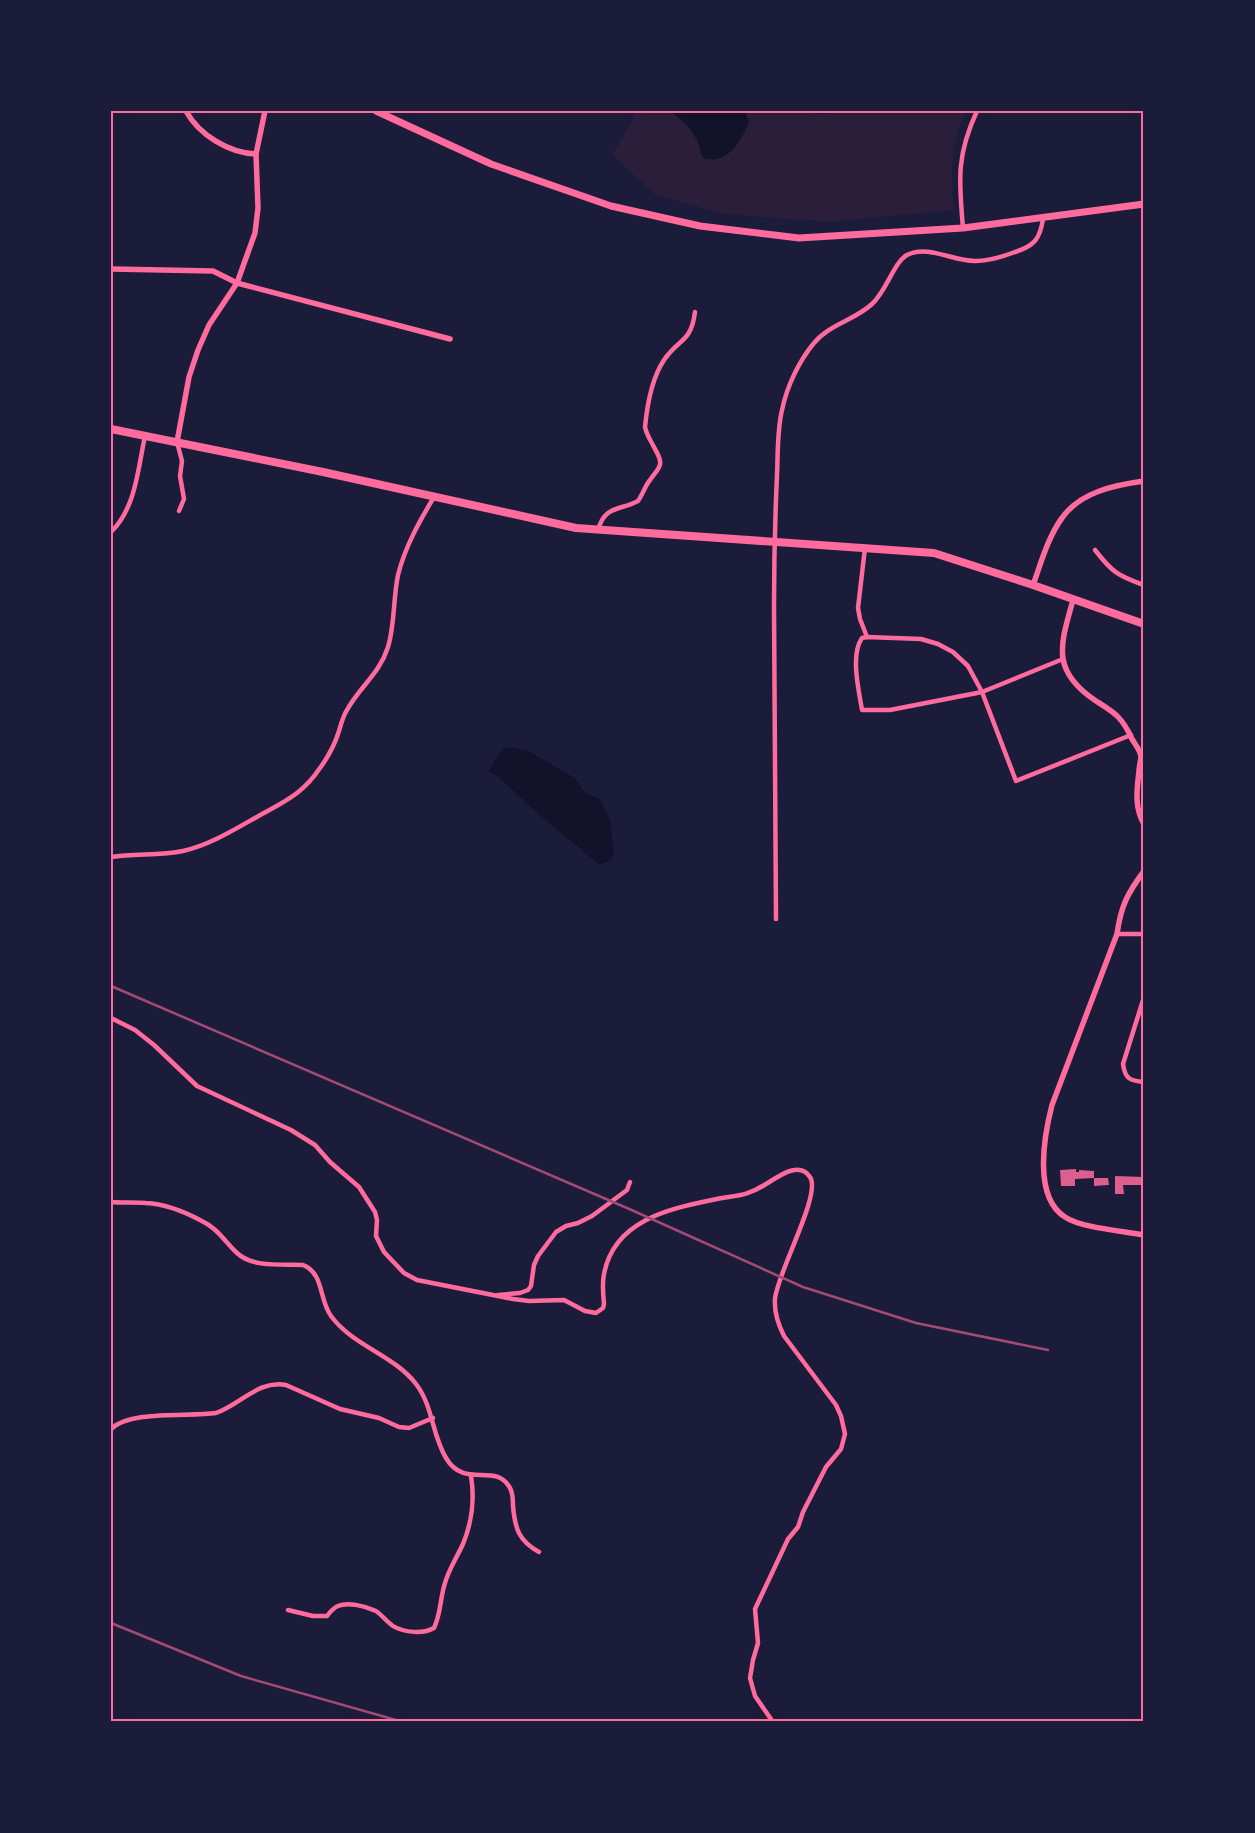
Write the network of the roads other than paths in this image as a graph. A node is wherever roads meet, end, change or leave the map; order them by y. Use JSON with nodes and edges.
{"nodes":[{"id":1,"x":186,"y":111,"type":"edge"},
{"id":2,"x":265,"y":111,"type":"edge"},
{"id":3,"x":376,"y":111,"type":"edge"},
{"id":4,"x":977,"y":111,"type":"edge"},
{"id":5,"x":256,"y":154,"type":"junction"},
{"id":6,"x":1144,"y":204,"type":"edge"},
{"id":7,"x":1043,"y":219,"type":"junction"},
{"id":8,"x":963,"y":228,"type":"junction"},
{"id":9,"x":111,"y":269,"type":"edge"},
{"id":10,"x":237,"y":283,"type":"junction"},
{"id":11,"x":695,"y":312,"type":"dead end"},
{"id":12,"x":450,"y":339,"type":"dead end"},
{"id":13,"x":111,"y":429,"type":"edge"},
{"id":14,"x":145,"y":436,"type":"junction"},
{"id":15,"x":177,"y":442,"type":"junction"},
{"id":16,"x":1144,"y":481,"type":"edge"},
{"id":17,"x":434,"y":496,"type":"junction"},
{"id":18,"x":179,"y":511,"type":"dead end"},
{"id":19,"x":598,"y":530,"type":"junction"},
{"id":20,"x":111,"y":532,"type":"edge"},
{"id":21,"x":774,"y":542,"type":"junction"},
{"id":22,"x":865,"y":548,"type":"junction"},
{"id":23,"x":1095,"y":550,"type":"dead end"},
{"id":24,"x":1032,"y":585,"type":"junction"},
{"id":25,"x":1144,"y":586,"type":"edge"},
{"id":26,"x":1073,"y":600,"type":"junction"},
{"id":27,"x":1144,"y":624,"type":"edge"},
{"id":28,"x":867,"y":637,"type":"junction"},
{"id":29,"x":1063,"y":659,"type":"junction"},
{"id":30,"x":982,"y":692,"type":"junction"},
{"id":31,"x":1131,"y":735,"type":"junction"},
{"id":32,"x":1144,"y":824,"type":"edge"},
{"id":33,"x":111,"y":857,"type":"edge"},
{"id":34,"x":1144,"y":871,"type":"edge"},
{"id":35,"x":776,"y":919,"type":"dead end"},
{"id":36,"x":1117,"y":934,"type":"junction"},
{"id":37,"x":1144,"y":934,"type":"edge"},
{"id":38,"x":1144,"y":997,"type":"edge"},
{"id":39,"x":111,"y":1018,"type":"edge"},
{"id":40,"x":1144,"y":1082,"type":"edge"},
{"id":41,"x":630,"y":1182,"type":"dead end"},
{"id":42,"x":111,"y":1202,"type":"edge"},
{"id":43,"x":1144,"y":1235,"type":"edge"},
{"id":44,"x":492,"y":1295,"type":"junction"},
{"id":45,"x":433,"y":1418,"type":"junction"},
{"id":46,"x":111,"y":1429,"type":"edge"},
{"id":47,"x":471,"y":1476,"type":"junction"},
{"id":48,"x":539,"y":1552,"type":"dead end"},
{"id":49,"x":288,"y":1610,"type":"dead end"},
{"id":50,"x":773,"y":1722,"type":"edge"}],
"edges":[{"from":1,"to":5,"type":"street"},
{"from":2,"to":5,"type":"street"},
{"from":3,"to":8,"type":"main road"},
{"from":4,"to":8,"type":"street"},
{"from":5,"to":10,"type":"street"},
{"from":6,"to":7,"type":"main road"},
{"from":7,"to":8,"type":"main road"},
{"from":7,"to":21,"type":"street"},
{"from":9,"to":10,"type":"street"},
{"from":10,"to":12,"type":"street"},
{"from":10,"to":15,"type":"street"},
{"from":11,"to":19,"type":"street"},
{"from":13,"to":14,"type":"highway"},
{"from":14,"to":15,"type":"highway"},
{"from":14,"to":20,"type":"street"},
{"from":15,"to":17,"type":"highway"},
{"from":15,"to":18,"type":"street"},
{"from":16,"to":24,"type":"street"},
{"from":17,"to":19,"type":"highway"},
{"from":17,"to":33,"type":"street"},
{"from":19,"to":21,"type":"highway"},
{"from":21,"to":22,"type":"highway"},
{"from":21,"to":35,"type":"street"},
{"from":22,"to":24,"type":"highway"},
{"from":22,"to":28,"type":"street"},
{"from":23,"to":25,"type":"street"},
{"from":24,"to":26,"type":"highway"},
{"from":26,"to":27,"type":"highway"},
{"from":26,"to":29,"type":"street"},
{"from":28,"to":30,"type":"street"},
{"from":28,"to":30,"type":"street"},
{"from":29,"to":30,"type":"street"},
{"from":29,"to":31,"type":"street"},
{"from":30,"to":31,"type":"street"},
{"from":31,"to":32,"type":"street"},
{"from":34,"to":36,"type":"street"},
{"from":36,"to":37,"type":"street"},
{"from":36,"to":43,"type":"street"},
{"from":38,"to":40,"type":"street"},
{"from":39,"to":44,"type":"street"},
{"from":41,"to":44,"type":"street"},
{"from":42,"to":45,"type":"street"},
{"from":44,"to":50,"type":"street"},
{"from":45,"to":46,"type":"street"},
{"from":45,"to":47,"type":"street"},
{"from":47,"to":48,"type":"street"},
{"from":47,"to":49,"type":"street"}]}
